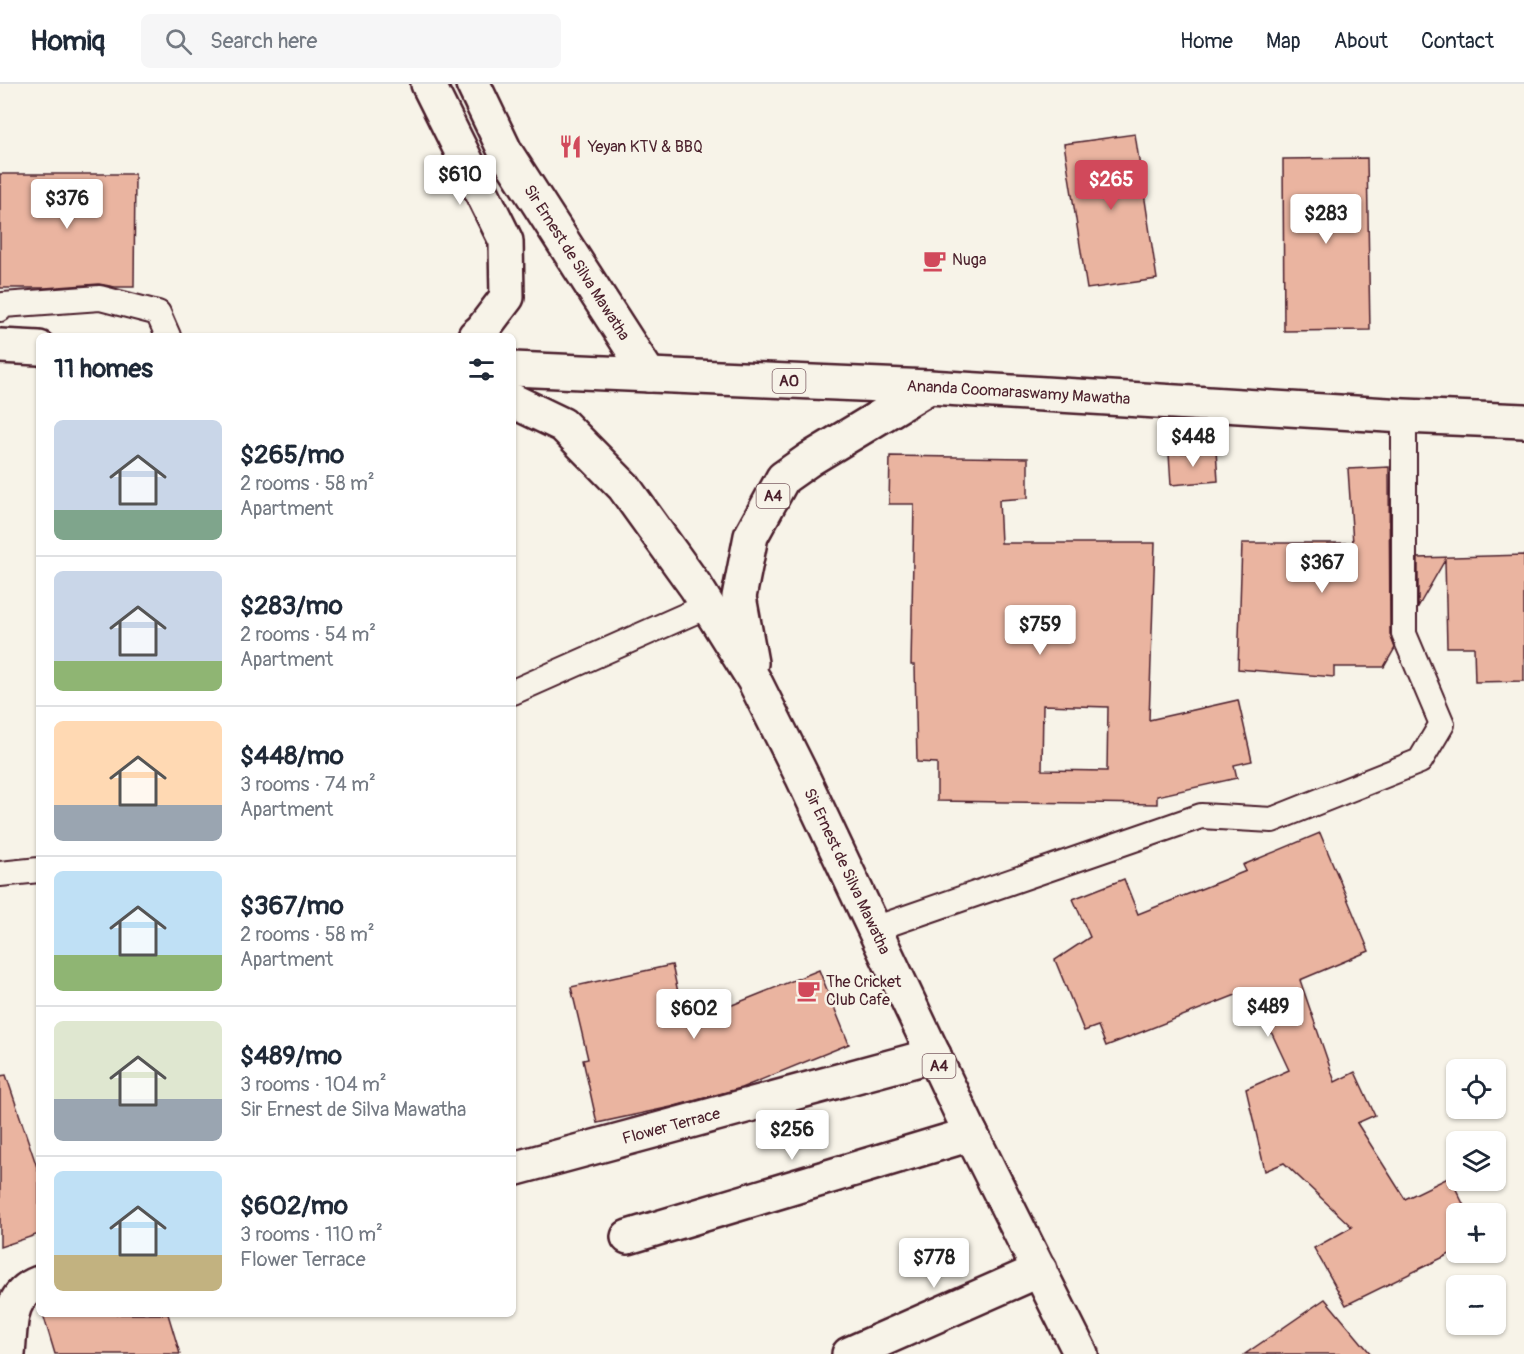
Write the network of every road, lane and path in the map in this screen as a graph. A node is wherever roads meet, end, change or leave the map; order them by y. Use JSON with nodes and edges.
{"nodes":[{"id":1,"x":428,"y":84,"type":"edge"},
{"id":2,"x":473,"y":84,"type":"edge"},
{"id":3,"x":0,"y":309,"type":"edge"},
{"id":4,"x":167,"y":333,"type":"edge"},
{"id":5,"x":478,"y":333,"type":"edge"},
{"id":6,"x":0,"y":346,"type":"edge"},
{"id":7,"x":36,"y":348,"type":"edge"},
{"id":8,"x":516,"y":369,"type":"edge"},
{"id":9,"x":649,"y":375,"type":"junction"},
{"id":10,"x":929,"y":387,"type":"junction"},
{"id":11,"x":516,"y":402,"type":"edge"},
{"id":12,"x":1404,"y":416,"type":"junction"},
{"id":13,"x":1524,"y":421,"type":"edge"},
{"id":14,"x":707,"y":606,"type":"junction"},
{"id":15,"x":754,"y":680,"type":"junction"},
{"id":16,"x":516,"y":691,"type":"edge"},
{"id":17,"x":36,"y":870,"type":"edge"},
{"id":18,"x":0,"y":874,"type":"edge"},
{"id":19,"x":874,"y":929,"type":"junction"},
{"id":20,"x":934,"y":1055,"type":"junction"},
{"id":21,"x":971,"y":1134,"type":"junction"},
{"id":22,"x":516,"y":1168,"type":"edge"},
{"id":23,"x":628,"y":1237,"type":"dead end"},
{"id":24,"x":1040,"y":1270,"type":"junction"},
{"id":25,"x":36,"y":1284,"type":"edge"},
{"id":26,"x":8,"y":1354,"type":"edge"},
{"id":27,"x":849,"y":1354,"type":"edge"},
{"id":28,"x":1081,"y":1354,"type":"edge"}],
"edges":[{"from":1,"to":5,"type":"main road"},
{"from":2,"to":9,"type":"main road","name":"Sir Ernest de Silva Mawatha"},
{"from":3,"to":4,"type":"lane"},
{"from":6,"to":7,"type":"main road"},
{"from":8,"to":9,"type":"main road","name":"Ananda Coomaraswamy Mawatha","number":"A0"},
{"from":9,"to":10,"type":"main road","name":"Ananda Coomaraswamy Mawatha","number":"A0"},
{"from":10,"to":12,"type":"main road","name":"Ananda Coomaraswamy Mawatha","number":"A0"},
{"from":10,"to":15,"type":"main road","name":"Sir Ernest de Silva Mawatha","number":"A4"},
{"from":11,"to":14,"type":"main road","name":"Sir Ernest de Silva Mawatha","number":"A4"},
{"from":12,"to":13,"type":"main road","name":"Ananda Coomaraswamy Mawatha","number":"A0"},
{"from":12,"to":19,"type":"lane"},
{"from":14,"to":15,"type":"main road","name":"Sir Ernest de Silva Mawatha","number":"A4"},
{"from":14,"to":16,"type":"lane"},
{"from":15,"to":19,"type":"main road","name":"Sir Ernest de Silva Mawatha","number":"A4"},
{"from":17,"to":18,"type":"lane"},
{"from":19,"to":20,"type":"main road","name":"Sir Ernest de Silva Mawatha","number":"A4"},
{"from":20,"to":21,"type":"main road","name":"Sir Ernest de Silva Mawatha","number":"A4"},
{"from":20,"to":22,"type":"main road","name":"Flower Terrace"},
{"from":21,"to":23,"type":"main road"},
{"from":21,"to":24,"type":"main road","name":"Sir Ernest de Silva Mawatha","number":"A4"},
{"from":24,"to":27,"type":"main road"},
{"from":24,"to":28,"type":"main road","name":"Sir Ernest de Silva Mawatha","number":"A4"},
{"from":25,"to":26,"type":"main road"}]}
